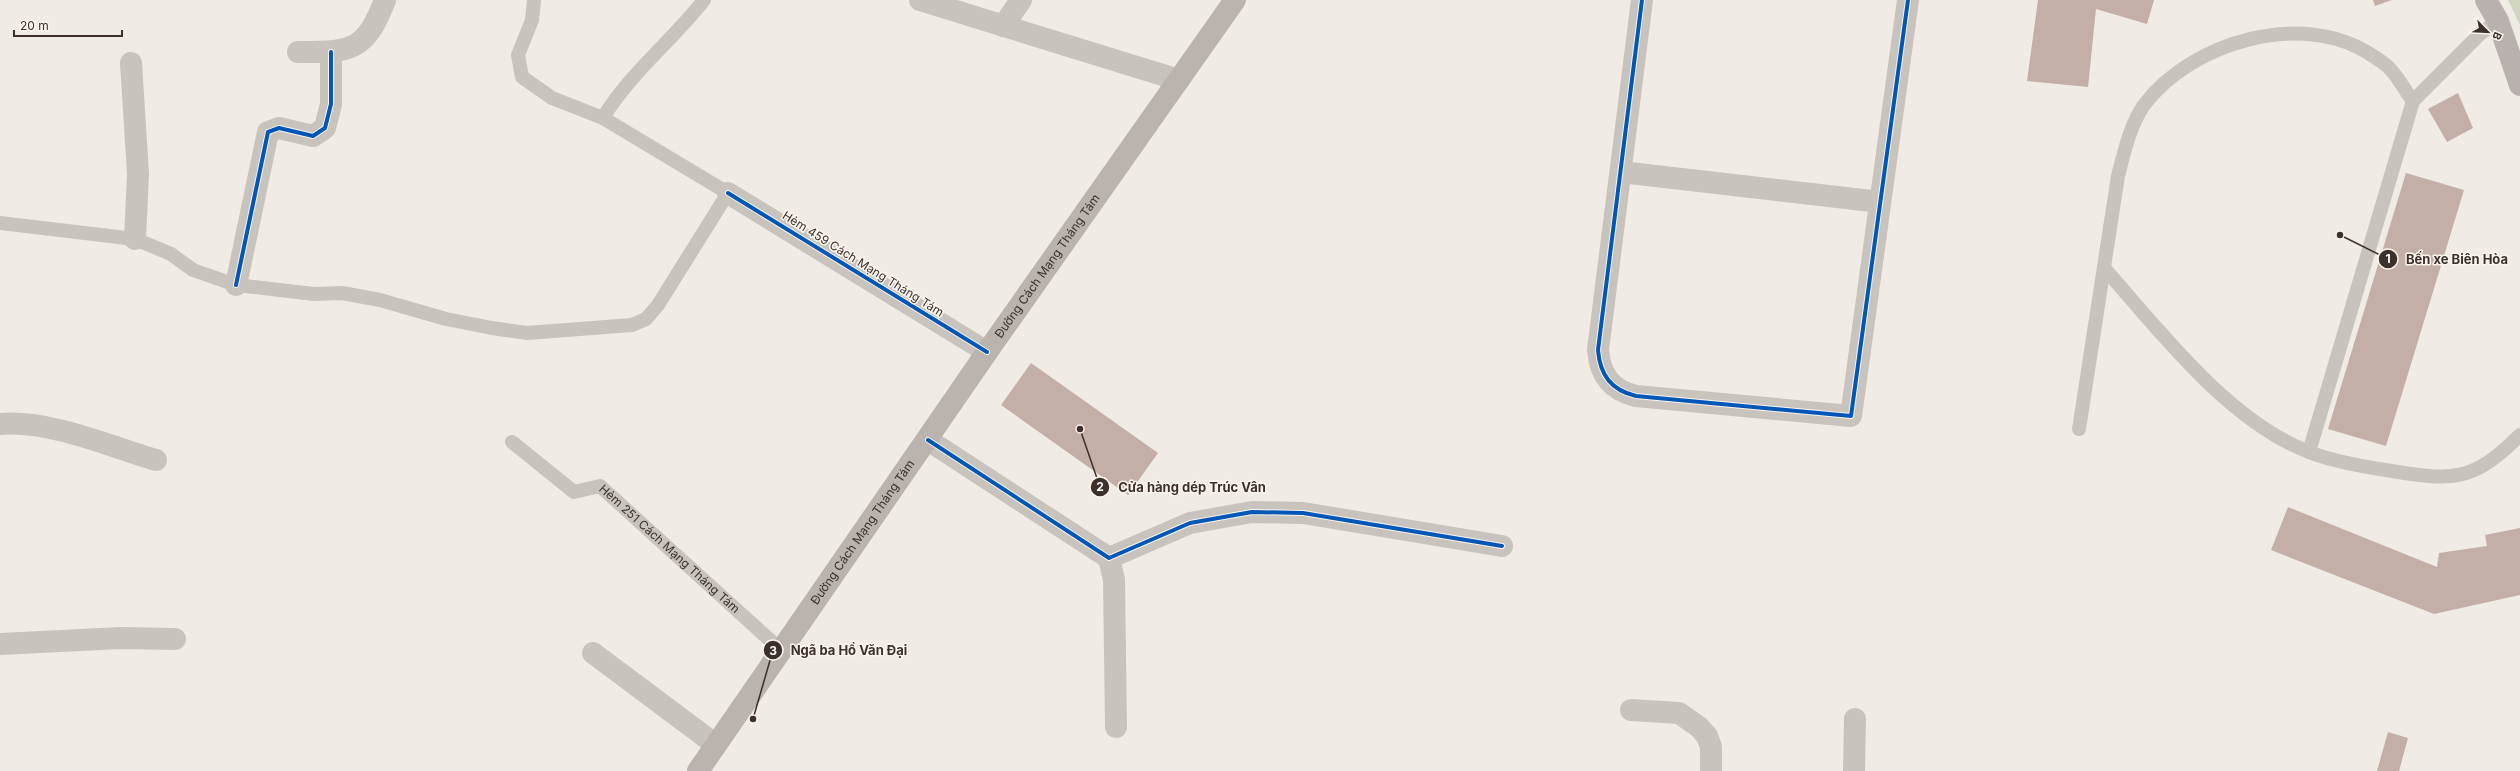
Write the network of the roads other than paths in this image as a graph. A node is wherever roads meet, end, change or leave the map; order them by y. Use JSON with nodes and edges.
{"nodes":[{"id":1,"x":385,"y":0,"type":"edge"},
{"id":2,"x":534,"y":0,"type":"edge"},
{"id":3,"x":704,"y":0,"type":"edge"},
{"id":4,"x":920,"y":0,"type":"edge"},
{"id":5,"x":1021,"y":0,"type":"edge"},
{"id":6,"x":1236,"y":0,"type":"edge"},
{"id":7,"x":1642,"y":0,"type":"edge"},
{"id":8,"x":1908,"y":0,"type":"edge"},
{"id":9,"x":2486,"y":0,"type":"edge"},
{"id":10,"x":2498,"y":21,"type":"junction"},
{"id":11,"x":1003,"y":26,"type":"junction"},
{"id":12,"x":298,"y":52,"type":"dead end"},
{"id":13,"x":331,"y":52,"type":"junction"},
{"id":14,"x":131,"y":63,"type":"dead end"},
{"id":15,"x":1179,"y":80,"type":"junction"},
{"id":16,"x":2520,"y":85,"type":"edge"},
{"id":17,"x":2413,"y":102,"type":"junction"},
{"id":18,"x":603,"y":118,"type":"junction"},
{"id":19,"x":1621,"y":172,"type":"junction"},
{"id":20,"x":728,"y":193,"type":"junction"},
{"id":21,"x":1880,"y":202,"type":"junction"},
{"id":22,"x":0,"y":223,"type":"edge"},
{"id":23,"x":135,"y":239,"type":"junction"},
{"id":24,"x":2104,"y":268,"type":"junction"},
{"id":25,"x":236,"y":285,"type":"junction"},
{"id":26,"x":987,"y":352,"type":"junction"},
{"id":27,"x":0,"y":424,"type":"edge"},
{"id":28,"x":2079,"y":429,"type":"dead end"},
{"id":29,"x":2520,"y":435,"type":"edge"},
{"id":30,"x":928,"y":440,"type":"junction"},
{"id":31,"x":512,"y":442,"type":"dead end"},
{"id":32,"x":2309,"y":452,"type":"junction"},
{"id":33,"x":156,"y":460,"type":"dead end"},
{"id":34,"x":1502,"y":546,"type":"dead end"},
{"id":35,"x":1109,"y":558,"type":"junction"},
{"id":36,"x":175,"y":639,"type":"dead end"},
{"id":37,"x":0,"y":644,"type":"edge"},
{"id":38,"x":782,"y":651,"type":"junction"},
{"id":39,"x":593,"y":653,"type":"dead end"},
{"id":40,"x":1631,"y":710,"type":"dead end"},
{"id":41,"x":1854,"y":719,"type":"dead end"},
{"id":42,"x":1116,"y":727,"type":"dead end"},
{"id":43,"x":716,"y":745,"type":"junction"},
{"id":44,"x":698,"y":771,"type":"edge"},
{"id":45,"x":1711,"y":771,"type":"edge"},
{"id":46,"x":1854,"y":771,"type":"edge"}],
"edges":[{"from":1,"to":13,"type":"street"},
{"from":2,"to":18,"type":"lane","name":"Hẻm 459 Cách Mạng Tháng Tám"},
{"from":3,"to":18,"type":"lane"},
{"from":4,"to":11,"type":"street"},
{"from":5,"to":11,"type":"street"},
{"from":6,"to":15,"type":"main road","name":"Đường Cách Mạng Tháng Tám"},
{"from":7,"to":19,"type":"street"},
{"from":8,"to":21,"type":"street"},
{"from":9,"to":10,"type":"main road"},
{"from":10,"to":16,"type":"main road"},
{"from":10,"to":17,"type":"lane"},
{"from":11,"to":15,"type":"street"},
{"from":12,"to":13,"type":"street"},
{"from":13,"to":25,"type":"street"},
{"from":14,"to":23,"type":"street"},
{"from":15,"to":26,"type":"main road","name":"Đường Cách Mạng Tháng Tám"},
{"from":17,"to":24,"type":"lane"},
{"from":17,"to":32,"type":"lane"},
{"from":18,"to":20,"type":"lane","name":"Hẻm 459 Cách Mạng Tháng Tám"},
{"from":19,"to":21,"type":"street"},
{"from":19,"to":21,"type":"street"},
{"from":20,"to":25,"type":"lane"},
{"from":20,"to":26,"type":"street","name":"Hẻm 459 Cách Mạng Tháng Tám"},
{"from":22,"to":23,"type":"lane"},
{"from":23,"to":25,"type":"lane"},
{"from":24,"to":28,"type":"lane"},
{"from":24,"to":32,"type":"lane"},
{"from":26,"to":30,"type":"main road","name":"Đường Cách Mạng Tháng Tám"},
{"from":27,"to":33,"type":"street"},
{"from":29,"to":32,"type":"lane"},
{"from":30,"to":35,"type":"street"},
{"from":30,"to":38,"type":"main road","name":"Đường Cách Mạng Tháng Tám"},
{"from":31,"to":38,"type":"lane","name":"Hẻm 251 Cách Mạng Tháng Tám"},
{"from":34,"to":35,"type":"street"},
{"from":35,"to":42,"type":"street"},
{"from":36,"to":37,"type":"street"},
{"from":38,"to":43,"type":"main road","name":"Đường Cách Mạng Tháng Tám"},
{"from":39,"to":43,"type":"street"},
{"from":40,"to":45,"type":"street"},
{"from":41,"to":46,"type":"street"},
{"from":43,"to":44,"type":"main road","name":"Đường Cách Mạng Tháng Tám"}]}
